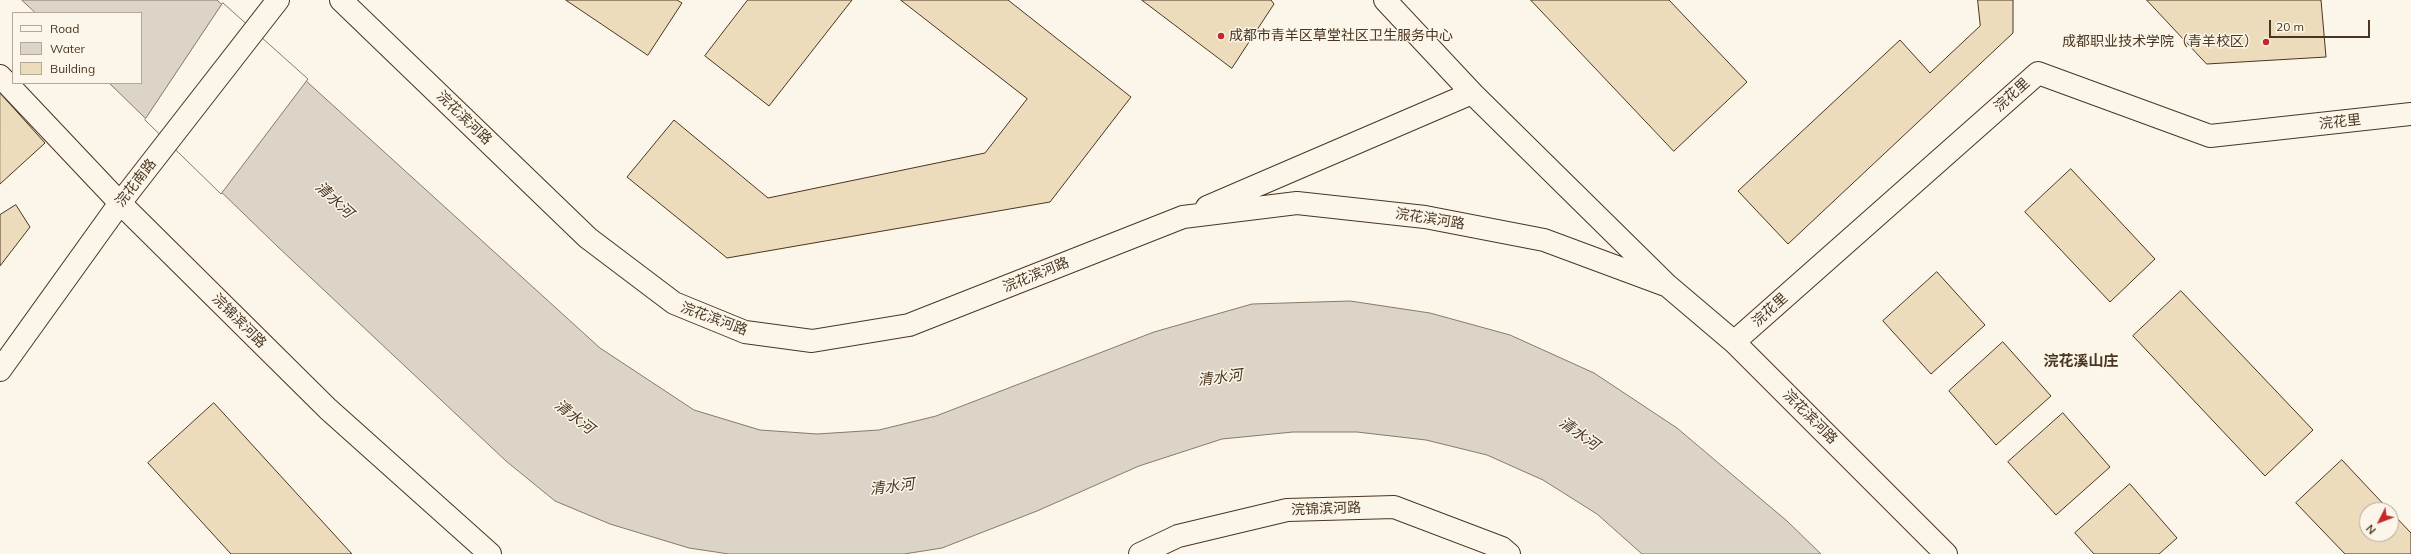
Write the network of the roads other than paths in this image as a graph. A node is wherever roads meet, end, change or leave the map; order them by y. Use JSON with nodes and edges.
{"nodes":[{"id":1,"x":278,"y":0,"type":"edge"},
{"id":2,"x":342,"y":0,"type":"edge"},
{"id":3,"x":1385,"y":0,"type":"edge"},
{"id":4,"x":0,"y":76,"type":"edge"},
{"id":5,"x":1472,"y":92,"type":"junction"},
{"id":6,"x":2411,"y":114,"type":"edge"},
{"id":7,"x":120,"y":203,"type":"junction"},
{"id":8,"x":1183,"y":217,"type":"junction"},
{"id":9,"x":1668,"y":286,"type":"junction"},
{"id":10,"x":1734,"y":342,"type":"junction"},
{"id":11,"x":0,"y":370,"type":"edge"},
{"id":12,"x":490,"y":554,"type":"edge"},
{"id":13,"x":1140,"y":554,"type":"edge"},
{"id":14,"x":1509,"y":554,"type":"edge"},
{"id":15,"x":1946,"y":554,"type":"edge"}],
"edges":[{"from":1,"to":7,"type":"street","name":"浣花南路"},
{"from":2,"to":8,"type":"street","name":"浣花滨河路"},
{"from":3,"to":5,"type":"street","name":"浣花滨河路"},
{"from":4,"to":7,"type":"street","name":"浣锦滨河路"},
{"from":5,"to":8,"type":"street","name":"浣花滨河路"},
{"from":5,"to":9,"type":"street","name":"浣花滨河路"},
{"from":6,"to":10,"type":"street","name":"浣花里"},
{"from":7,"to":11,"type":"street","name":"浣花南路"},
{"from":7,"to":12,"type":"street","name":"浣锦滨河路"},
{"from":8,"to":9,"type":"street","name":"浣花滨河路"},
{"from":9,"to":10,"type":"street","name":"浣花滨河路"},
{"from":10,"to":15,"type":"street","name":"浣花滨河路"},
{"from":13,"to":14,"type":"street","name":"浣锦滨河路"}]}
